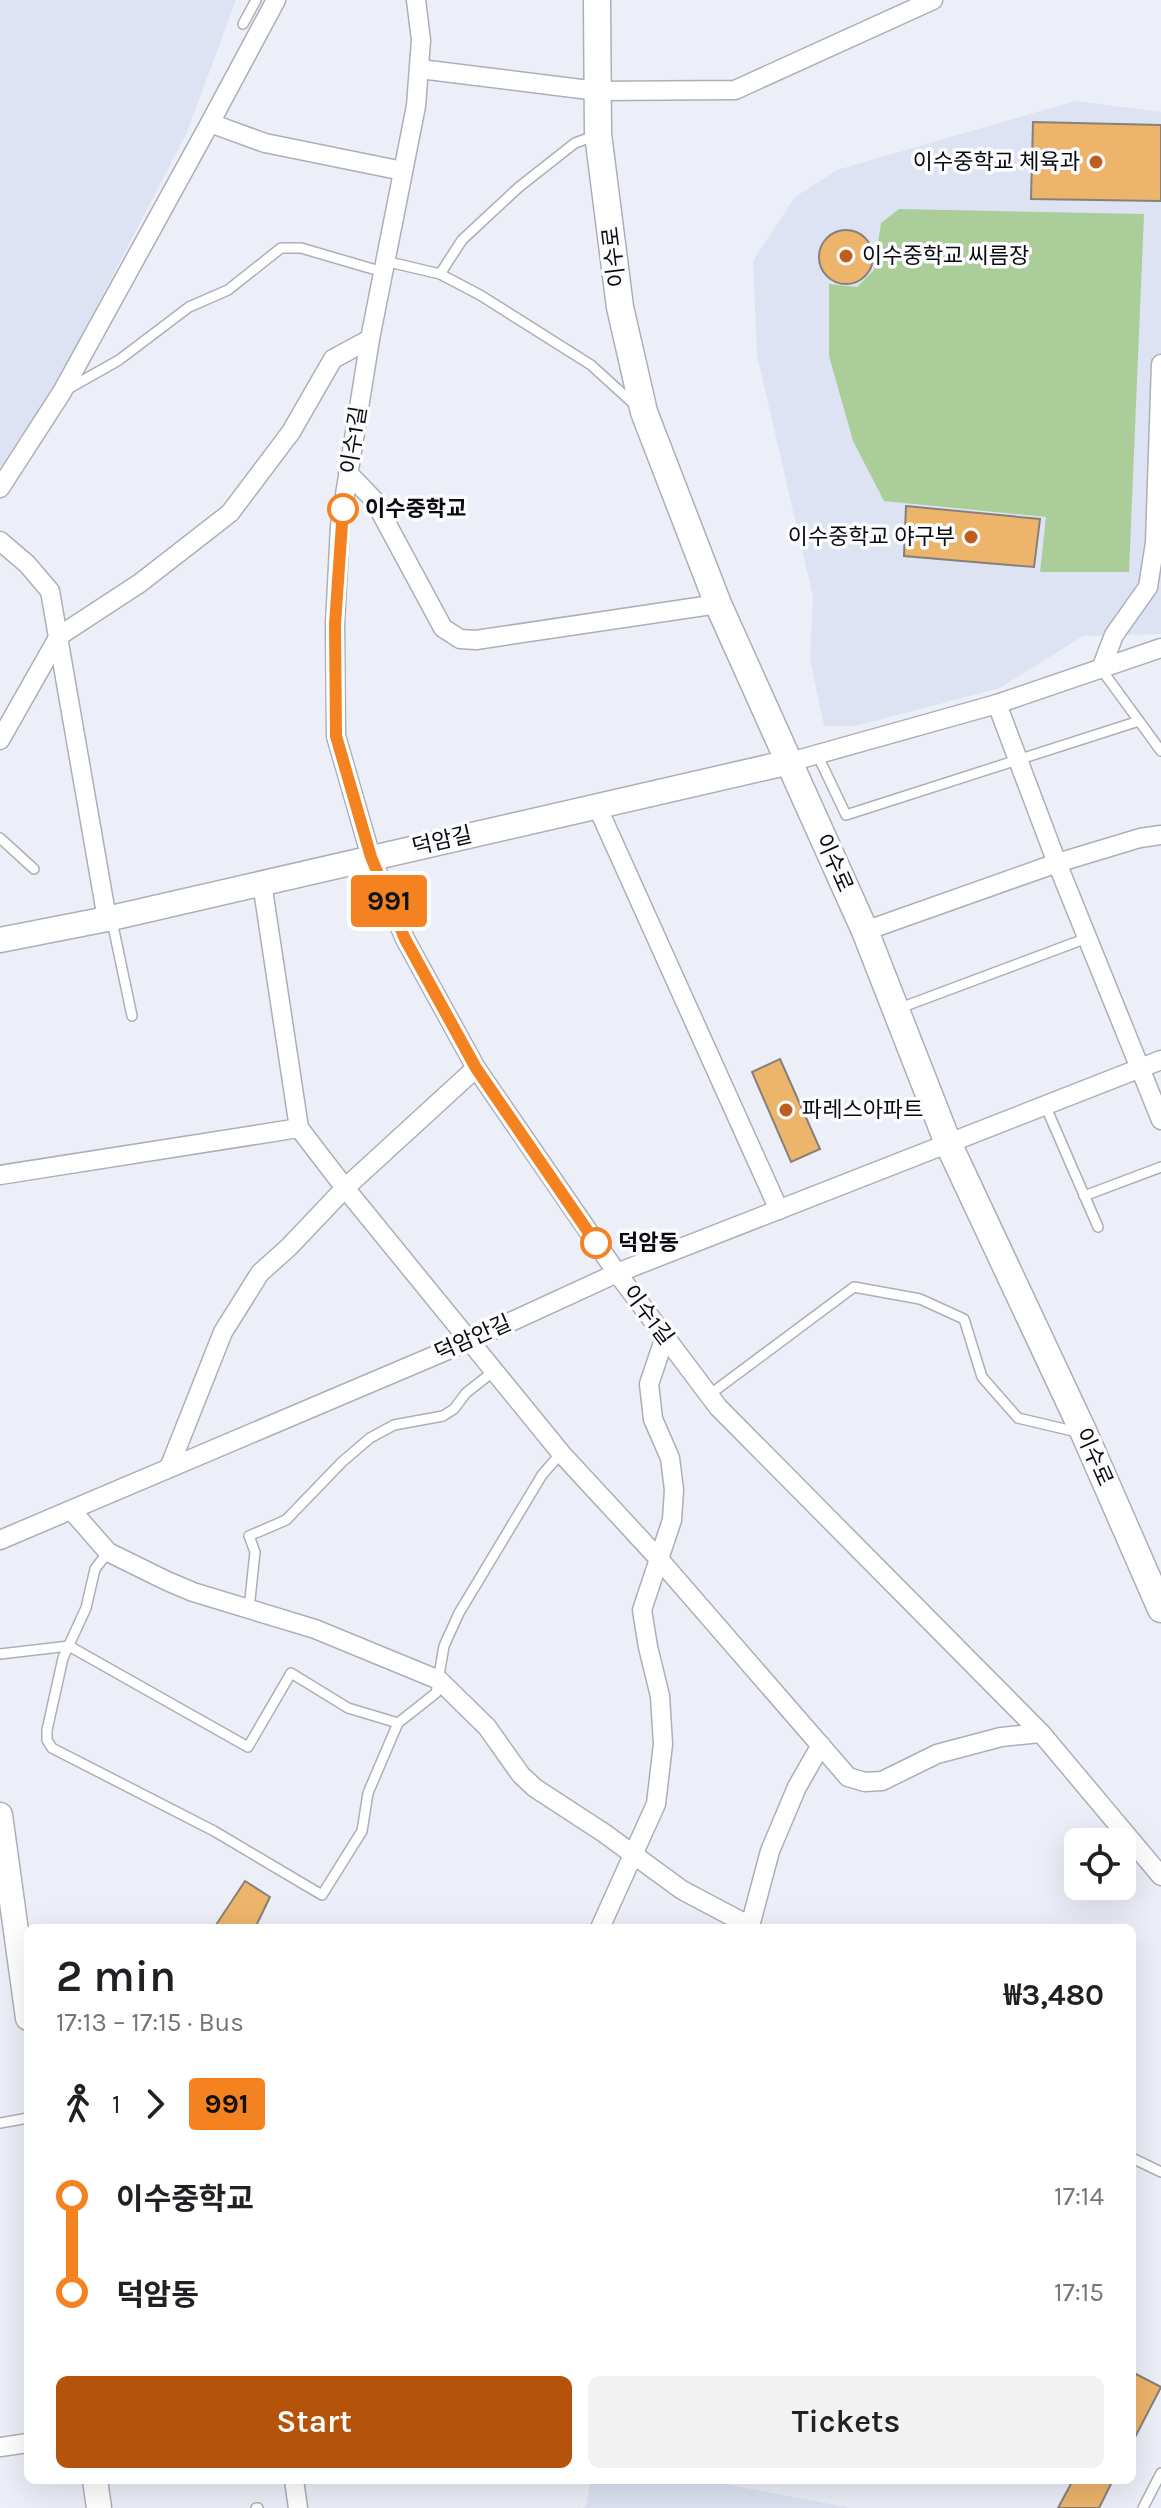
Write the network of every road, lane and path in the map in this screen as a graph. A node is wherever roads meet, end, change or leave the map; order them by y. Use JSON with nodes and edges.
{"nodes":[{"id":1,"x":256,"y":0,"type":"edge"},
{"id":2,"x":276,"y":0,"type":"edge"},
{"id":3,"x":416,"y":0,"type":"edge"},
{"id":4,"x":597,"y":0,"type":"edge"},
{"id":5,"x":933,"y":0,"type":"edge"},
{"id":6,"x":243,"y":24,"type":"dead end"},
{"id":7,"x":420,"y":69,"type":"junction"},
{"id":8,"x":597,"y":91,"type":"junction"},
{"id":9,"x":210,"y":123,"type":"junction"},
{"id":10,"x":598,"y":134,"type":"junction"},
{"id":11,"x":403,"y":171,"type":"junction"},
{"id":12,"x":384,"y":267,"type":"junction"},
{"id":13,"x":440,"y":274,"type":"junction"},
{"id":14,"x":370,"y":339,"type":"junction"},
{"id":15,"x":1161,"y":364,"type":"edge"},
{"id":16,"x":62,"y":392,"type":"junction"},
{"id":17,"x":644,"y":412,"type":"junction"},
{"id":18,"x":348,"y":473,"type":"junction"},
{"id":19,"x":0,"y":488,"type":"edge"},
{"id":20,"x":0,"y":541,"type":"edge"},
{"id":21,"x":1155,"y":577,"type":"edge"},
{"id":22,"x":718,"y":604,"type":"junction"},
{"id":23,"x":59,"y":636,"type":"junction"},
{"id":24,"x":1161,"y":648,"type":"edge"},
{"id":25,"x":1101,"y":669,"type":"junction"},
{"id":26,"x":997,"y":704,"type":"junction"},
{"id":27,"x":1139,"y":721,"type":"junction"},
{"id":28,"x":0,"y":740,"type":"edge"},
{"id":29,"x":1161,"y":751,"type":"edge"},
{"id":30,"x":817,"y":754,"type":"junction"},
{"id":31,"x":1019,"y":760,"type":"junction"},
{"id":32,"x":790,"y":762,"type":"junction"},
{"id":33,"x":597,"y":806,"type":"junction"},
{"id":34,"x":1161,"y":835,"type":"edge"},
{"id":35,"x":0,"y":838,"type":"edge"},
{"id":36,"x":371,"y":857,"type":"junction"},
{"id":37,"x":1057,"y":863,"type":"junction"},
{"id":38,"x":34,"y":869,"type":"dead end"},
{"id":39,"x":262,"y":883,"type":"junction"},
{"id":40,"x":109,"y":918,"type":"junction"},
{"id":41,"x":865,"y":931,"type":"junction"},
{"id":42,"x":1087,"y":938,"type":"junction"},
{"id":43,"x":0,"y":940,"type":"edge"},
{"id":44,"x":897,"y":1009,"type":"junction"},
{"id":45,"x":132,"y":1016,"type":"dead end"},
{"id":46,"x":1161,"y":1060,"type":"edge"},
{"id":47,"x":476,"y":1068,"type":"junction"},
{"id":48,"x":1139,"y":1069,"type":"junction"},
{"id":49,"x":1045,"y":1105,"type":"junction"},
{"id":50,"x":1161,"y":1120,"type":"edge"},
{"id":51,"x":299,"y":1128,"type":"junction"},
{"id":52,"x":948,"y":1143,"type":"junction"},
{"id":53,"x":1161,"y":1167,"type":"edge"},
{"id":54,"x":0,"y":1175,"type":"edge"},
{"id":55,"x":345,"y":1188,"type":"junction"},
{"id":56,"x":1084,"y":1196,"type":"junction"},
{"id":57,"x":779,"y":1210,"type":"junction"},
{"id":58,"x":1098,"y":1227,"type":"dead end"},
{"id":59,"x":617,"y":1273,"type":"junction"},
{"id":60,"x":665,"y":1337,"type":"junction"},
{"id":61,"x":469,"y":1341,"type":"junction"},
{"id":62,"x":494,"y":1371,"type":"junction"},
{"id":63,"x":709,"y":1395,"type":"junction"},
{"id":64,"x":1084,"y":1433,"type":"junction"},
{"id":65,"x":561,"y":1453,"type":"junction"},
{"id":66,"x":169,"y":1468,"type":"junction"},
{"id":67,"x":72,"y":1511,"type":"junction"},
{"id":68,"x":0,"y":1540,"type":"edge"},
{"id":69,"x":108,"y":1552,"type":"junction"},
{"id":70,"x":658,"y":1558,"type":"junction"},
{"id":71,"x":249,"y":1609,"type":"junction"},
{"id":72,"x":1161,"y":1609,"type":"edge"},
{"id":73,"x":69,"y":1646,"type":"junction"},
{"id":74,"x":0,"y":1654,"type":"edge"},
{"id":75,"x":439,"y":1680,"type":"junction"},
{"id":76,"x":398,"y":1723,"type":"junction"},
{"id":77,"x":1041,"y":1733,"type":"junction"},
{"id":78,"x":821,"y":1745,"type":"junction"},
{"id":79,"x":0,"y":1815,"type":"edge"},
{"id":80,"x":632,"y":1855,"type":"junction"},
{"id":81,"x":1161,"y":1876,"type":"edge"},
{"id":82,"x":602,"y":1924,"type":"edge"},
{"id":83,"x":746,"y":1924,"type":"edge"},
{"id":84,"x":751,"y":1924,"type":"edge"},
{"id":85,"x":24,"y":1989,"type":"edge"},
{"id":86,"x":24,"y":2119,"type":"edge"},
{"id":87,"x":0,"y":2123,"type":"edge"},
{"id":88,"x":1136,"y":2160,"type":"edge"},
{"id":89,"x":1161,"y":2172,"type":"edge"},
{"id":90,"x":24,"y":2444,"type":"edge"},
{"id":91,"x":0,"y":2447,"type":"edge"},
{"id":92,"x":1161,"y":2473,"type":"edge"},
{"id":93,"x":96,"y":2484,"type":"edge"},
{"id":94,"x":295,"y":2484,"type":"edge"},
{"id":95,"x":99,"y":2508,"type":"edge"},
{"id":96,"x":298,"y":2508,"type":"edge"},
{"id":97,"x":1143,"y":2508,"type":"edge"}],
"edges":[{"from":1,"to":6,"type":"lane"},
{"from":2,"to":9,"type":"street"},
{"from":3,"to":7,"type":"street","name":"이수1길"},
{"from":4,"to":8,"type":"main road","name":"이수로"},
{"from":5,"to":8,"type":"street"},
{"from":7,"to":8,"type":"street"},
{"from":7,"to":11,"type":"street","name":"이수1길"},
{"from":8,"to":10,"type":"main road","name":"이수로"},
{"from":9,"to":11,"type":"street"},
{"from":9,"to":16,"type":"street"},
{"from":10,"to":13,"type":"lane"},
{"from":10,"to":17,"type":"main road","name":"이수로"},
{"from":11,"to":12,"type":"street","name":"이수1길"},
{"from":12,"to":13,"type":"lane"},
{"from":12,"to":14,"type":"street","name":"이수1길"},
{"from":12,"to":16,"type":"lane"},
{"from":13,"to":17,"type":"lane"},
{"from":14,"to":18,"type":"street","name":"이수1길"},
{"from":14,"to":23,"type":"street"},
{"from":15,"to":21,"type":"street"},
{"from":16,"to":19,"type":"street"},
{"from":17,"to":22,"type":"main road","name":"이수로"},
{"from":18,"to":22,"type":"street"},
{"from":18,"to":36,"type":"street","name":"이수1길"},
{"from":20,"to":23,"type":"street"},
{"from":21,"to":25,"type":"street"},
{"from":22,"to":32,"type":"main road","name":"이수로"},
{"from":23,"to":28,"type":"street"},
{"from":23,"to":40,"type":"street"},
{"from":24,"to":25,"type":"street"},
{"from":25,"to":26,"type":"street"},
{"from":25,"to":27,"type":"lane"},
{"from":26,"to":30,"type":"street"},
{"from":26,"to":31,"type":"street"},
{"from":27,"to":29,"type":"lane"},
{"from":27,"to":31,"type":"lane"},
{"from":30,"to":31,"type":"lane"},
{"from":30,"to":32,"type":"street"},
{"from":31,"to":37,"type":"street"},
{"from":32,"to":33,"type":"street","name":"덕암길"},
{"from":32,"to":41,"type":"main road","name":"이수로"},
{"from":33,"to":36,"type":"street","name":"덕암길"},
{"from":33,"to":57,"type":"street"},
{"from":34,"to":37,"type":"street"},
{"from":35,"to":38,"type":"lane"},
{"from":36,"to":39,"type":"street","name":"덕암길"},
{"from":36,"to":47,"type":"street","name":"이수1길"},
{"from":37,"to":41,"type":"street"},
{"from":37,"to":42,"type":"street"},
{"from":39,"to":40,"type":"street","name":"덕암길"},
{"from":39,"to":51,"type":"street"},
{"from":40,"to":43,"type":"street","name":"덕암길"},
{"from":40,"to":45,"type":"lane"},
{"from":41,"to":44,"type":"main road","name":"이수로"},
{"from":42,"to":44,"type":"lane"},
{"from":42,"to":48,"type":"street"},
{"from":44,"to":52,"type":"main road","name":"이수로"},
{"from":46,"to":48,"type":"street","name":"덕암안길"},
{"from":47,"to":55,"type":"street"},
{"from":47,"to":59,"type":"street","name":"이수1길"},
{"from":48,"to":49,"type":"street","name":"덕암안길"},
{"from":48,"to":50,"type":"street"},
{"from":49,"to":52,"type":"street","name":"덕암안길"},
{"from":49,"to":56,"type":"lane"},
{"from":51,"to":54,"type":"street"},
{"from":51,"to":55,"type":"street"},
{"from":52,"to":57,"type":"street","name":"덕암안길"},
{"from":52,"to":64,"type":"main road","name":"이수로"},
{"from":53,"to":56,"type":"lane"},
{"from":55,"to":61,"type":"street"},
{"from":55,"to":66,"type":"street"},
{"from":56,"to":58,"type":"lane"},
{"from":57,"to":59,"type":"street","name":"덕암안길"},
{"from":59,"to":60,"type":"street","name":"이수1길"},
{"from":59,"to":61,"type":"street","name":"덕암안길"},
{"from":60,"to":63,"type":"street","name":"이수1길"},
{"from":60,"to":70,"type":"street"},
{"from":61,"to":62,"type":"street"},
{"from":61,"to":66,"type":"street","name":"덕암안길"},
{"from":62,"to":65,"type":"street"},
{"from":62,"to":71,"type":"lane"},
{"from":63,"to":64,"type":"lane"},
{"from":63,"to":77,"type":"street","name":"이수1길"},
{"from":64,"to":72,"type":"main road","name":"이수로"},
{"from":65,"to":70,"type":"street"},
{"from":65,"to":75,"type":"lane"},
{"from":66,"to":67,"type":"street","name":"덕암안길"},
{"from":67,"to":68,"type":"street","name":"덕암안길"},
{"from":67,"to":69,"type":"street"},
{"from":69,"to":71,"type":"street"},
{"from":69,"to":73,"type":"lane"},
{"from":70,"to":78,"type":"street"},
{"from":70,"to":80,"type":"street"},
{"from":71,"to":75,"type":"street"},
{"from":73,"to":74,"type":"lane"},
{"from":73,"to":76,"type":"lane"},
{"from":73,"to":76,"type":"lane"},
{"from":75,"to":76,"type":"lane"},
{"from":75,"to":80,"type":"street"},
{"from":77,"to":78,"type":"street"},
{"from":77,"to":81,"type":"street","name":"이수1길"},
{"from":78,"to":84,"type":"street"},
{"from":79,"to":85,"type":"street"},
{"from":80,"to":82,"type":"street"},
{"from":80,"to":83,"type":"street"},
{"from":86,"to":87,"type":"lane"},
{"from":88,"to":89,"type":"lane"},
{"from":90,"to":91,"type":"street"},
{"from":92,"to":97,"type":"lane"},
{"from":93,"to":95,"type":"street"},
{"from":94,"to":96,"type":"street"}]}
